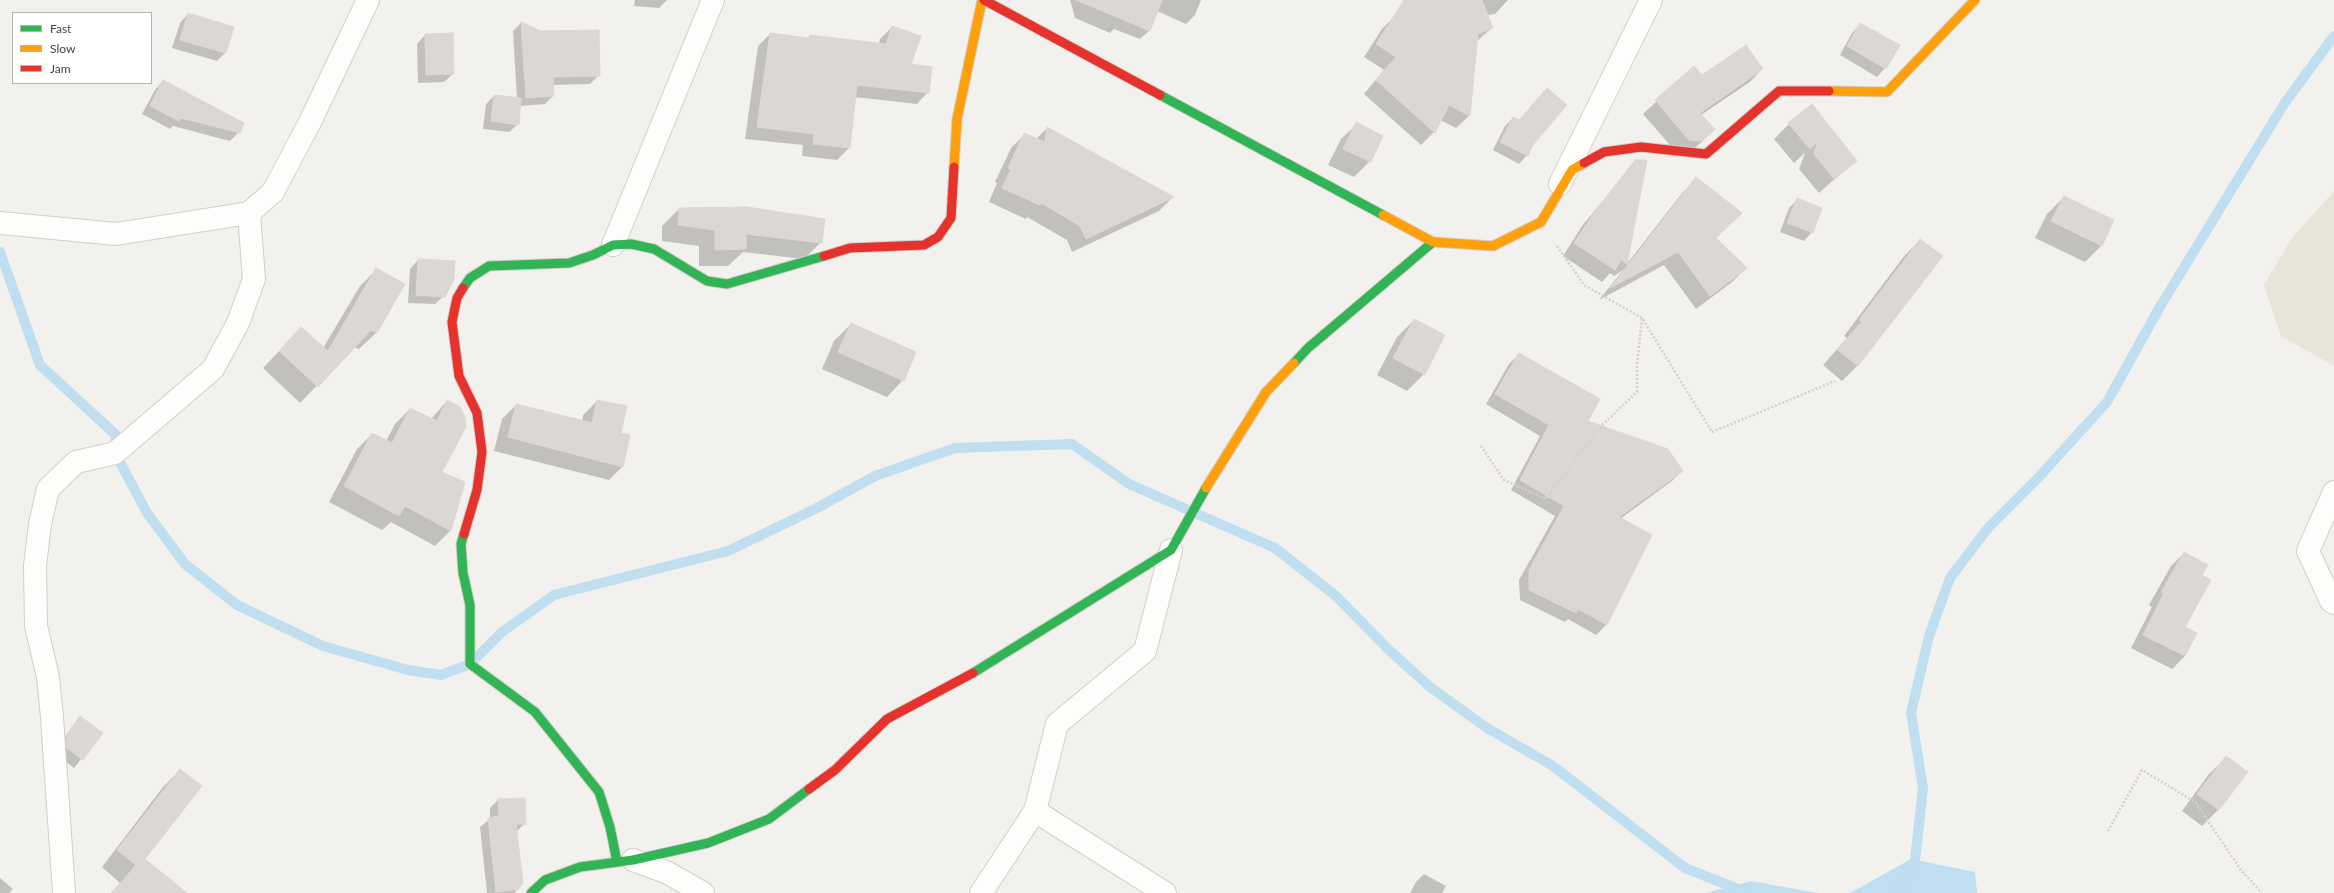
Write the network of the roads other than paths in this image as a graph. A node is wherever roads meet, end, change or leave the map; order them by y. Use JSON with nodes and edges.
{"nodes":[{"id":1,"x":368,"y":0,"type":"edge"},
{"id":2,"x":713,"y":0,"type":"edge"},
{"id":3,"x":983,"y":0,"type":"edge"},
{"id":4,"x":1651,"y":0,"type":"edge"},
{"id":5,"x":1975,"y":0,"type":"edge"},
{"id":6,"x":249,"y":213,"type":"junction"},
{"id":7,"x":1541,"y":222,"type":"junction"},
{"id":8,"x":0,"y":223,"type":"edge"},
{"id":9,"x":1433,"y":242,"type":"junction"},
{"id":10,"x":613,"y":245,"type":"junction"},
{"id":11,"x":2334,"y":492,"type":"edge"},
{"id":12,"x":1171,"y":550,"type":"junction"},
{"id":13,"x":2334,"y":603,"type":"edge"},
{"id":14,"x":1035,"y":811,"type":"junction"},
{"id":15,"x":625,"y":861,"type":"junction"},
{"id":16,"x":64,"y":893,"type":"edge"},
{"id":17,"x":531,"y":893,"type":"edge"},
{"id":18,"x":703,"y":893,"type":"edge"},
{"id":19,"x":981,"y":893,"type":"edge"},
{"id":20,"x":1166,"y":893,"type":"edge"}],
"edges":[{"from":1,"to":6,"type":"street"},
{"from":2,"to":10,"type":"street"},
{"from":3,"to":9,"type":"street"},
{"from":3,"to":10,"type":"street"},
{"from":4,"to":7,"type":"street"},
{"from":5,"to":7,"type":"street"},
{"from":6,"to":8,"type":"street"},
{"from":6,"to":16,"type":"street"},
{"from":7,"to":9,"type":"street"},
{"from":9,"to":12,"type":"street"},
{"from":10,"to":15,"type":"street"},
{"from":11,"to":13,"type":"street"},
{"from":12,"to":14,"type":"street"},
{"from":12,"to":15,"type":"street"},
{"from":14,"to":19,"type":"street"},
{"from":14,"to":20,"type":"street"},
{"from":15,"to":17,"type":"street"},
{"from":15,"to":18,"type":"street"}]}
